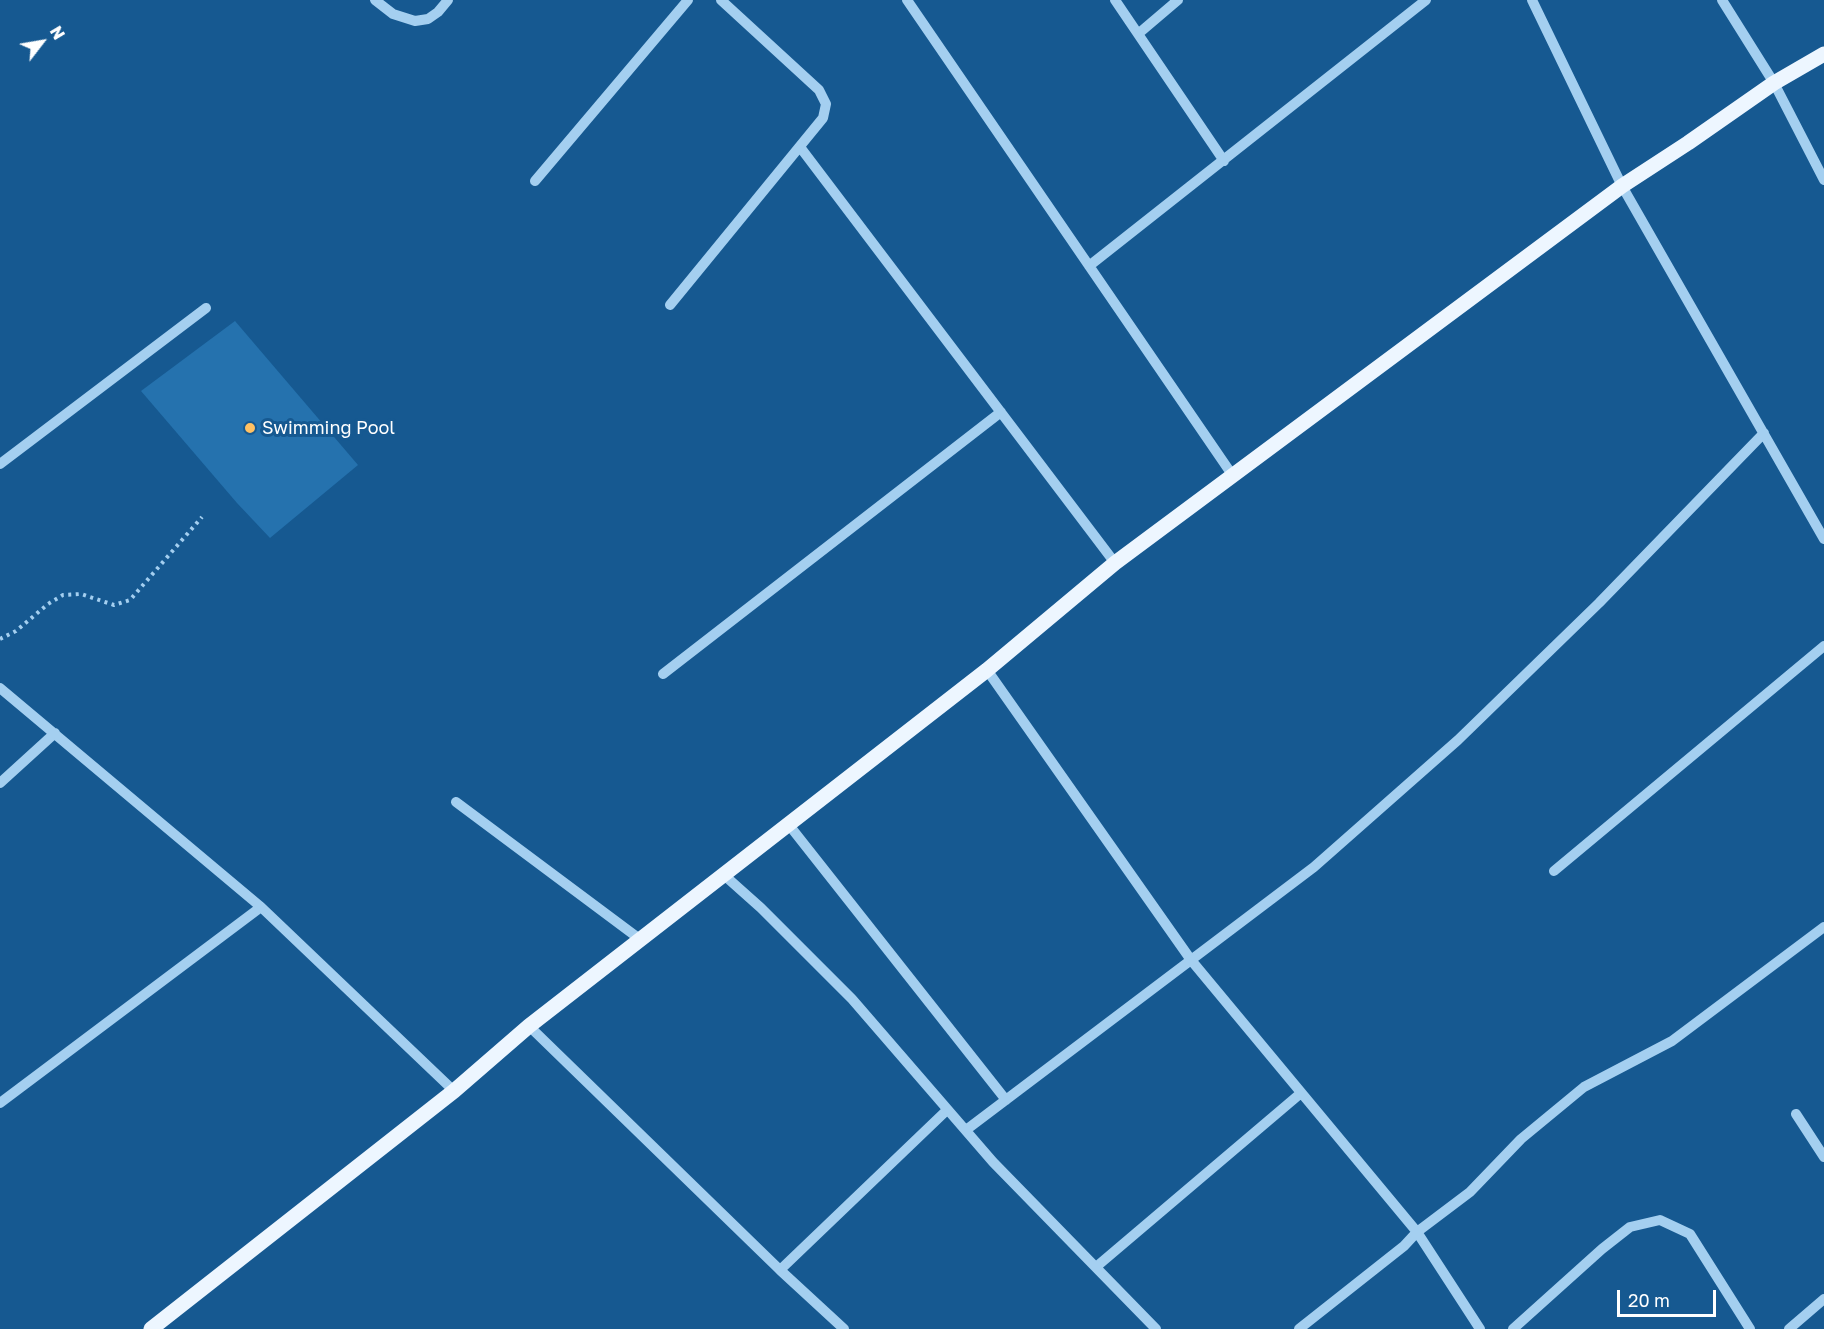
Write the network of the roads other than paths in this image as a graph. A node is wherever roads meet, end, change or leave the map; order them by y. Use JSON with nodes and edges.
{"nodes":[{"id":1,"x":375,"y":0,"type":"edge"},
{"id":2,"x":448,"y":0,"type":"edge"},
{"id":3,"x":688,"y":0,"type":"edge"},
{"id":4,"x":721,"y":0,"type":"edge"},
{"id":5,"x":907,"y":0,"type":"edge"},
{"id":6,"x":1115,"y":0,"type":"edge"},
{"id":7,"x":1178,"y":0,"type":"edge"},
{"id":8,"x":1426,"y":0,"type":"edge"},
{"id":9,"x":1532,"y":0,"type":"edge"},
{"id":10,"x":1722,"y":0,"type":"edge"},
{"id":11,"x":1138,"y":34,"type":"junction"},
{"id":12,"x":1824,"y":54,"type":"edge"},
{"id":13,"x":1774,"y":83,"type":"junction"},
{"id":14,"x":800,"y":147,"type":"junction"},
{"id":15,"x":1224,"y":161,"type":"junction"},
{"id":16,"x":1824,"y":180,"type":"edge"},
{"id":17,"x":535,"y":181,"type":"dead end"},
{"id":18,"x":1622,"y":186,"type":"junction"},
{"id":19,"x":1089,"y":266,"type":"junction"},
{"id":20,"x":670,"y":305,"type":"dead end"},
{"id":21,"x":206,"y":308,"type":"dead end"},
{"id":22,"x":1001,"y":412,"type":"junction"},
{"id":23,"x":1764,"y":433,"type":"junction"},
{"id":24,"x":0,"y":465,"type":"edge"},
{"id":25,"x":1233,"y":476,"type":"junction"},
{"id":26,"x":1824,"y":539,"type":"edge"},
{"id":27,"x":1115,"y":563,"type":"junction"},
{"id":28,"x":1824,"y":646,"type":"edge"},
{"id":29,"x":987,"y":670,"type":"junction"},
{"id":30,"x":663,"y":674,"type":"dead end"},
{"id":31,"x":0,"y":688,"type":"edge"},
{"id":32,"x":55,"y":734,"type":"junction"},
{"id":33,"x":0,"y":783,"type":"edge"},
{"id":34,"x":456,"y":802,"type":"dead end"},
{"id":35,"x":789,"y":825,"type":"junction"},
{"id":36,"x":1554,"y":871,"type":"dead end"},
{"id":37,"x":724,"y":876,"type":"junction"},
{"id":38,"x":261,"y":907,"type":"junction"},
{"id":39,"x":1824,"y":927,"type":"edge"},
{"id":40,"x":641,"y":940,"type":"junction"},
{"id":41,"x":1191,"y":960,"type":"junction"},
{"id":42,"x":529,"y":1026,"type":"junction"},
{"id":43,"x":454,"y":1091,"type":"junction"},
{"id":44,"x":1301,"y":1093,"type":"junction"},
{"id":45,"x":1006,"y":1100,"type":"junction"},
{"id":46,"x":0,"y":1103,"type":"edge"},
{"id":47,"x":947,"y":1110,"type":"junction"},
{"id":48,"x":1796,"y":1114,"type":"dead end"},
{"id":49,"x":966,"y":1130,"type":"junction"},
{"id":50,"x":1824,"y":1157,"type":"edge"},
{"id":51,"x":1417,"y":1232,"type":"junction"},
{"id":52,"x":1096,"y":1268,"type":"junction"},
{"id":53,"x":780,"y":1270,"type":"junction"},
{"id":54,"x":1824,"y":1299,"type":"edge"},
{"id":55,"x":151,"y":1329,"type":"edge"},
{"id":56,"x":844,"y":1329,"type":"edge"},
{"id":57,"x":1156,"y":1329,"type":"edge"},
{"id":58,"x":1299,"y":1329,"type":"edge"},
{"id":59,"x":1480,"y":1329,"type":"edge"},
{"id":60,"x":1513,"y":1329,"type":"edge"},
{"id":61,"x":1750,"y":1329,"type":"edge"},
{"id":62,"x":1789,"y":1329,"type":"edge"}],
"edges":[{"from":1,"to":2,"type":"street"},
{"from":3,"to":17,"type":"street"},
{"from":4,"to":14,"type":"street"},
{"from":5,"to":19,"type":"street"},
{"from":6,"to":11,"type":"street"},
{"from":7,"to":11,"type":"street"},
{"from":8,"to":15,"type":"street"},
{"from":9,"to":18,"type":"street"},
{"from":10,"to":13,"type":"street"},
{"from":11,"to":15,"type":"street"},
{"from":12,"to":13,"type":"main road"},
{"from":13,"to":16,"type":"street"},
{"from":13,"to":18,"type":"main road"},
{"from":14,"to":20,"type":"street"},
{"from":14,"to":22,"type":"street"},
{"from":15,"to":19,"type":"street"},
{"from":18,"to":23,"type":"street"},
{"from":18,"to":25,"type":"main road"},
{"from":19,"to":25,"type":"street"},
{"from":21,"to":24,"type":"street"},
{"from":22,"to":27,"type":"street"},
{"from":22,"to":30,"type":"street"},
{"from":23,"to":26,"type":"street"},
{"from":23,"to":41,"type":"street"},
{"from":25,"to":27,"type":"main road"},
{"from":27,"to":29,"type":"main road"},
{"from":28,"to":36,"type":"street"},
{"from":29,"to":35,"type":"main road"},
{"from":29,"to":41,"type":"street"},
{"from":31,"to":32,"type":"street"},
{"from":32,"to":33,"type":"street"},
{"from":32,"to":38,"type":"street"},
{"from":34,"to":40,"type":"street"},
{"from":35,"to":37,"type":"main road"},
{"from":35,"to":45,"type":"street"},
{"from":37,"to":40,"type":"main road"},
{"from":37,"to":47,"type":"street"},
{"from":38,"to":43,"type":"street"},
{"from":38,"to":46,"type":"street"},
{"from":39,"to":51,"type":"street"},
{"from":40,"to":42,"type":"main road"},
{"from":41,"to":44,"type":"street"},
{"from":41,"to":45,"type":"street"},
{"from":42,"to":43,"type":"main road"},
{"from":42,"to":53,"type":"street"},
{"from":43,"to":55,"type":"main road"},
{"from":44,"to":51,"type":"street"},
{"from":44,"to":52,"type":"street"},
{"from":45,"to":49,"type":"street"},
{"from":47,"to":49,"type":"street"},
{"from":47,"to":53,"type":"street"},
{"from":48,"to":50,"type":"street"},
{"from":49,"to":52,"type":"street"},
{"from":51,"to":58,"type":"street"},
{"from":51,"to":59,"type":"street"},
{"from":52,"to":57,"type":"street"},
{"from":53,"to":56,"type":"street"},
{"from":54,"to":62,"type":"street"},
{"from":60,"to":61,"type":"street"}]}
